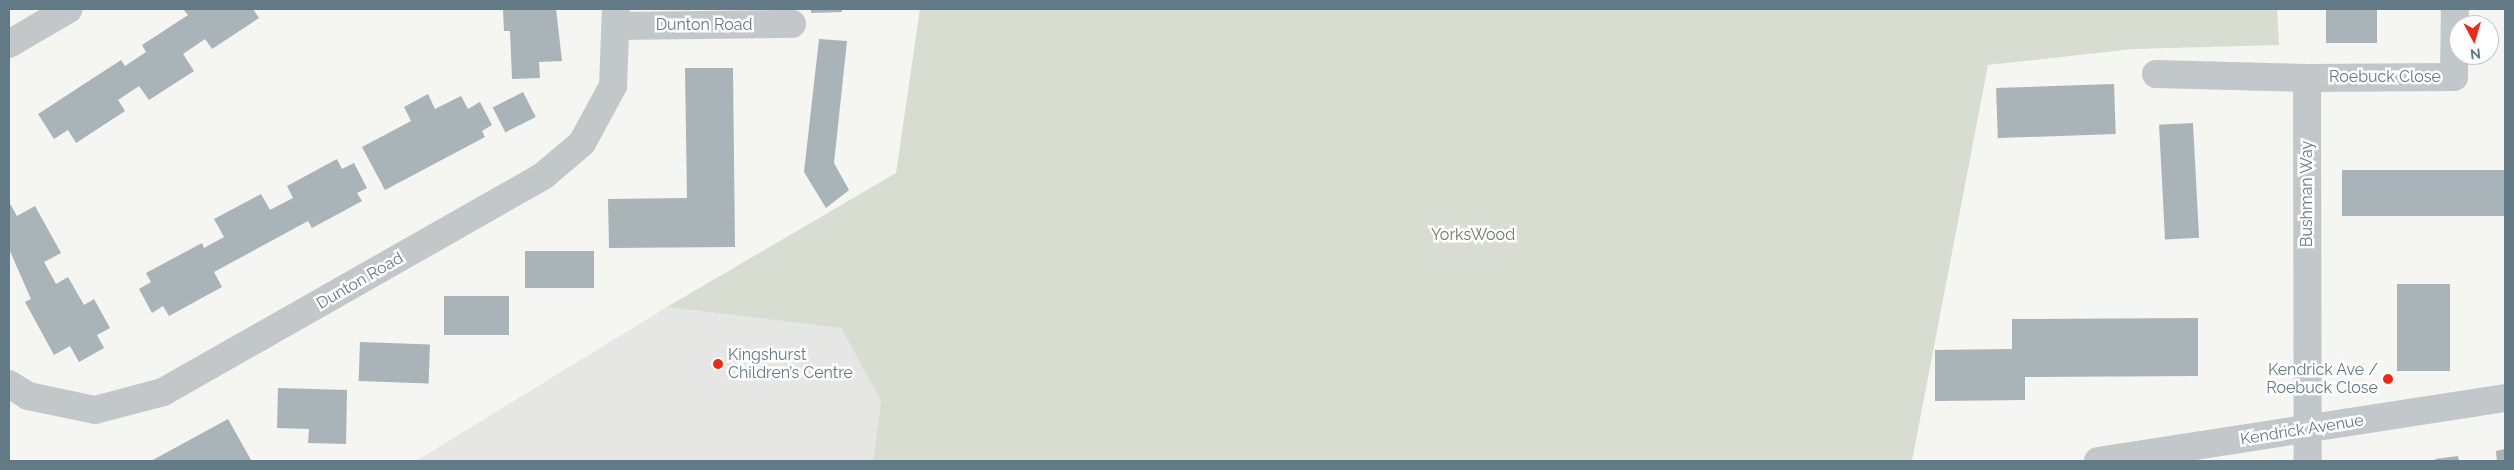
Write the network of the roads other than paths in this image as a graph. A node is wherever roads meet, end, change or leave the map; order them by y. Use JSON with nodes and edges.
{"nodes":[{"id":1,"x":69,"y":9,"type":"edge"},
{"id":2,"x":2456,"y":9,"type":"edge"},
{"id":3,"x":616,"y":17,"type":"edge"},
{"id":4,"x":792,"y":24,"type":"dead end"},
{"id":5,"x":9,"y":44,"type":"edge"},
{"id":6,"x":2156,"y":74,"type":"dead end"},
{"id":7,"x":2307,"y":78,"type":"junction"},
{"id":8,"x":9,"y":384,"type":"edge"},
{"id":9,"x":2505,"y":398,"type":"edge"},
{"id":10,"x":2306,"y":429,"type":"junction"},
{"id":11,"x":2098,"y":461,"type":"edge"},
{"id":12,"x":2308,"y":461,"type":"edge"}],
"edges":[{"from":1,"to":5,"type":"street"},
{"from":2,"to":7,"type":"street","name":"Roebuck Close"},
{"from":3,"to":4,"type":"street","name":"Dunton Road"},
{"from":3,"to":8,"type":"street","name":"Dunton Road"},
{"from":6,"to":7,"type":"street"},
{"from":7,"to":10,"type":"street","name":"Bushman Way"},
{"from":9,"to":10,"type":"street","name":"Kendrick Avenue"},
{"from":10,"to":11,"type":"street","name":"Kendrick Avenue"},
{"from":10,"to":12,"type":"street","name":"Bushman Way"}]}
